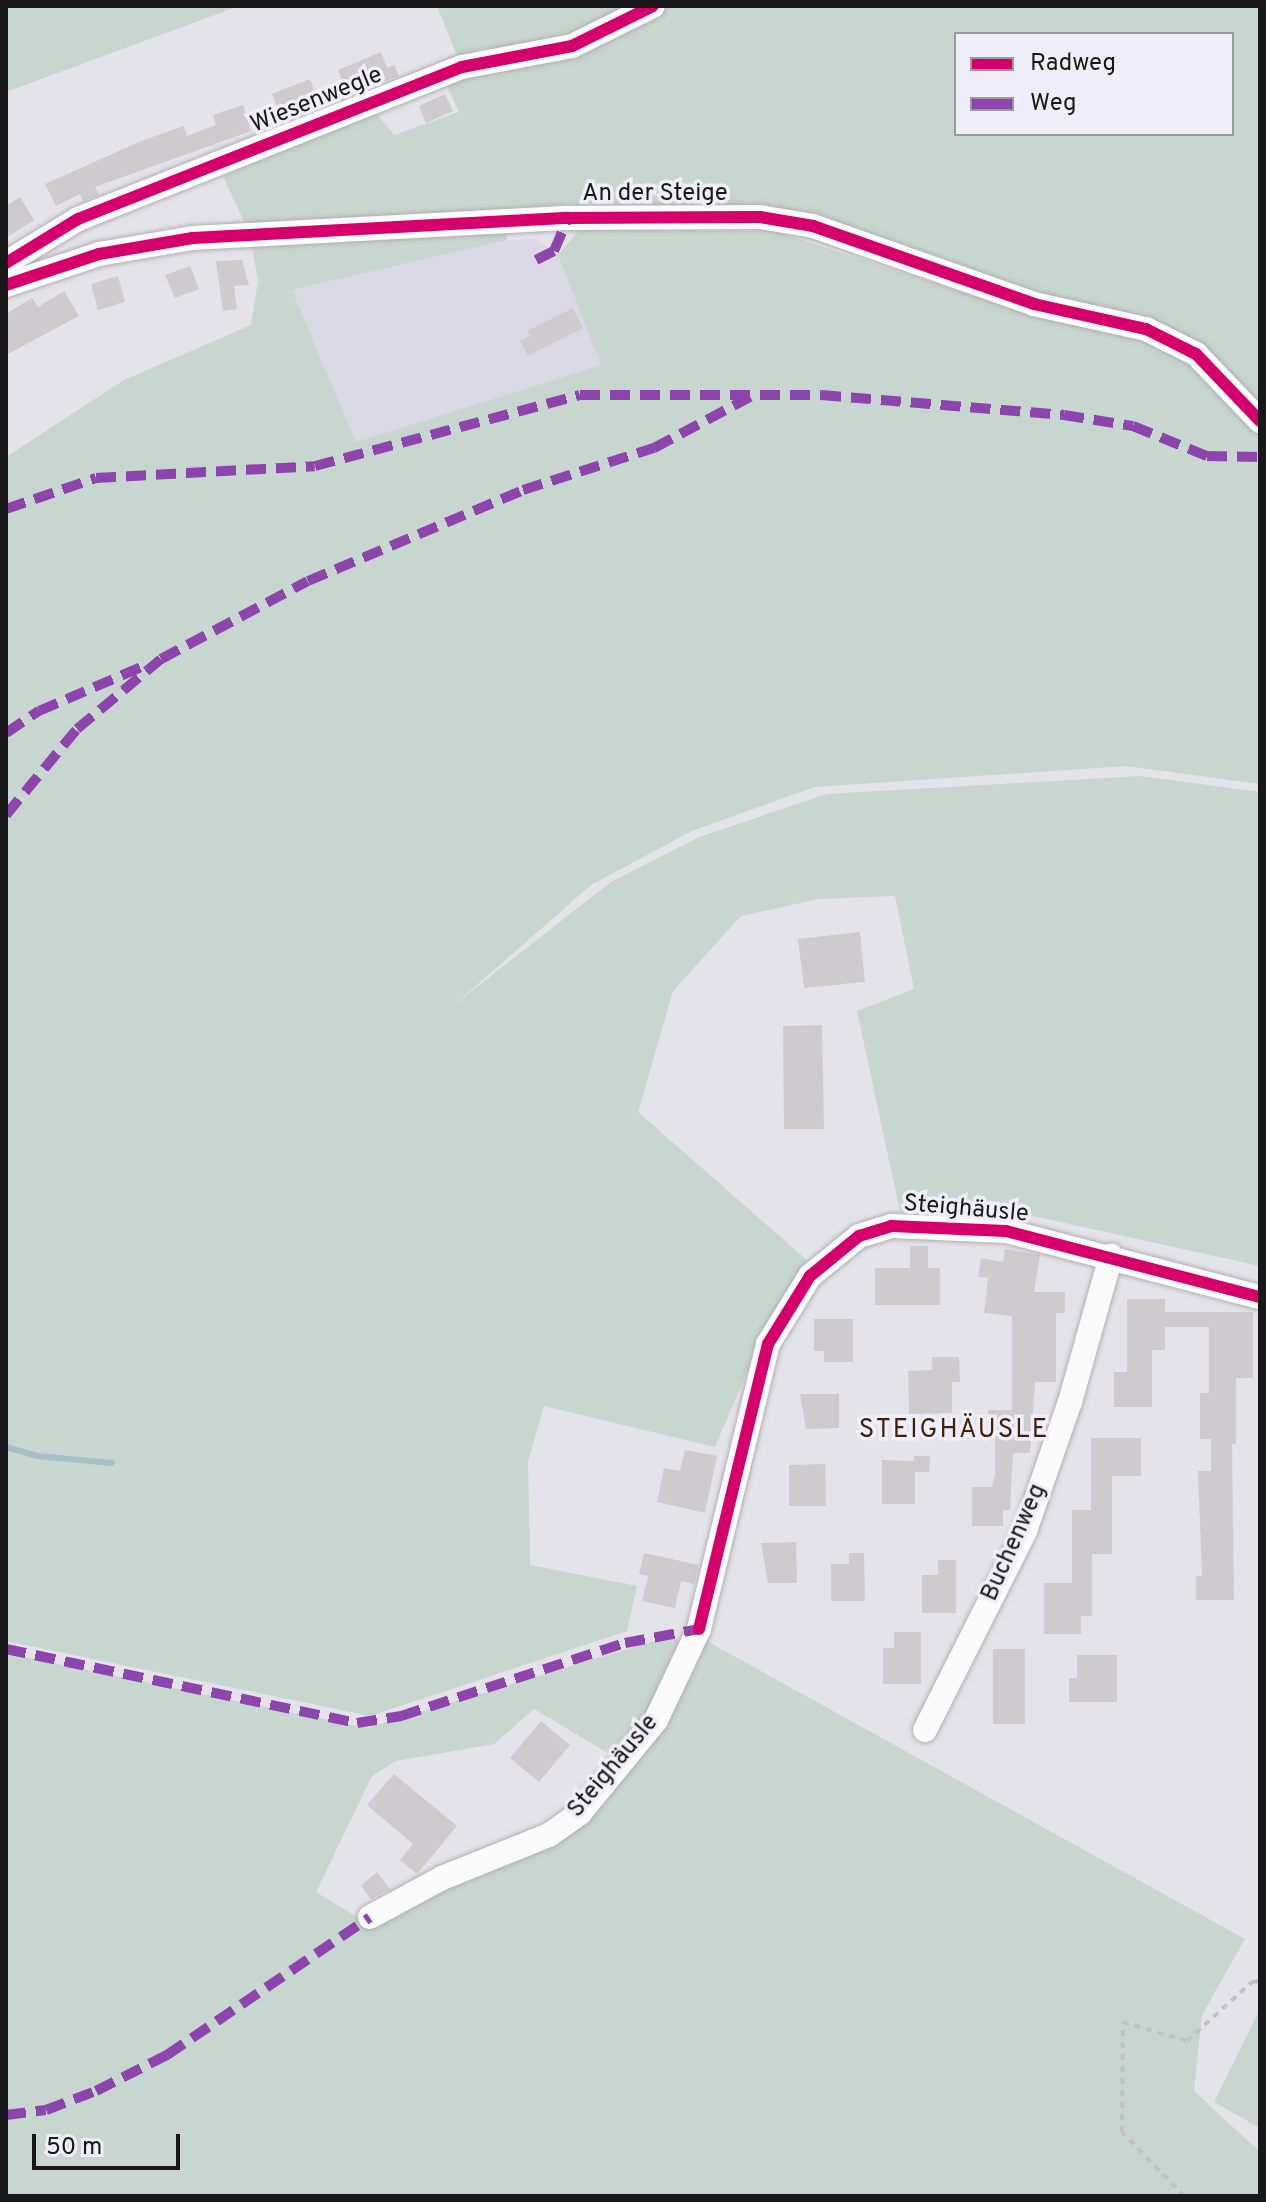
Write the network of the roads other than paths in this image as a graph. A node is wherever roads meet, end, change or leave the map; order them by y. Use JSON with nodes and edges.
{"nodes":[{"id":1,"x":653,"y":6,"type":"edge"},
{"id":2,"x":6,"y":263,"type":"edge"},
{"id":3,"x":6,"y":285,"type":"edge"},
{"id":4,"x":1260,"y":421,"type":"edge"},
{"id":5,"x":1111,"y":1256,"type":"junction"},
{"id":6,"x":1260,"y":1297,"type":"edge"},
{"id":7,"x":925,"y":1730,"type":"dead end"},
{"id":8,"x":370,"y":1917,"type":"dead end"}],
"edges":[{"from":1,"to":2,"type":"street","name":"Wiesenwegle"},
{"from":3,"to":4,"type":"street","name":"An der Steige"},
{"from":5,"to":6,"type":"street","name":"Steighäusle"},
{"from":5,"to":7,"type":"street","name":"Buchenweg"},
{"from":5,"to":8,"type":"street","name":"Steighäusle"}]}
